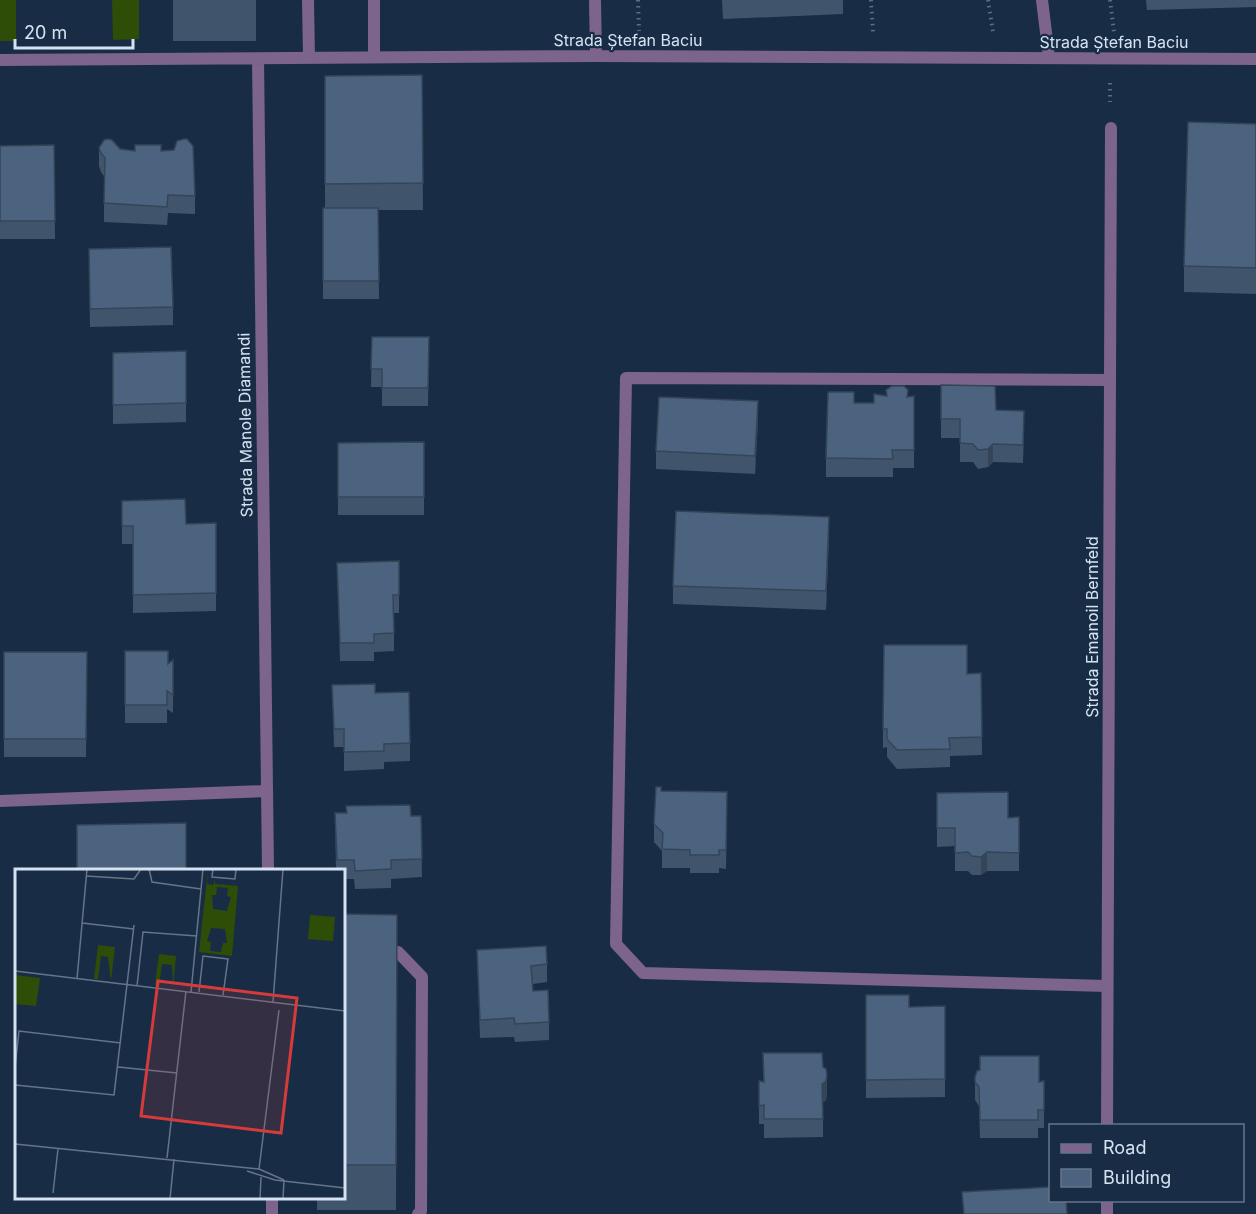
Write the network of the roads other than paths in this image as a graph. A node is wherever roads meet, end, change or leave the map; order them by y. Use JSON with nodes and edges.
{"nodes":[{"id":1,"x":308,"y":0,"type":"edge"},
{"id":2,"x":374,"y":0,"type":"edge"},
{"id":3,"x":595,"y":0,"type":"edge"},
{"id":4,"x":1042,"y":0,"type":"edge"},
{"id":5,"x":596,"y":56,"type":"junction"},
{"id":6,"x":374,"y":57,"type":"junction"},
{"id":7,"x":1049,"y":57,"type":"junction"},
{"id":8,"x":309,"y":58,"type":"junction"},
{"id":9,"x":258,"y":59,"type":"junction"},
{"id":10,"x":1256,"y":59,"type":"edge"},
{"id":11,"x":0,"y":60,"type":"edge"},
{"id":12,"x":1111,"y":128,"type":"road end"},
{"id":13,"x":1110,"y":381,"type":"junction"},
{"id":14,"x":266,"y":792,"type":"junction"},
{"id":15,"x":0,"y":801,"type":"edge"},
{"id":16,"x":268,"y":869,"type":"edge"},
{"id":17,"x":366,"y":952,"type":"edge"},
{"id":18,"x":1107,"y":986,"type":"junction"},
{"id":19,"x":1107,"y":1124,"type":"edge"},
{"id":20,"x":418,"y":1214,"type":"edge"}],
"edges":[{"from":1,"to":8,"type":"street"},
{"from":2,"to":6,"type":"street"},
{"from":3,"to":5,"type":"street"},
{"from":4,"to":7,"type":"street"},
{"from":5,"to":6,"type":"street","name":"Strada Ștefan Baciu"},
{"from":5,"to":7,"type":"street","name":"Strada Ștefan Baciu"},
{"from":6,"to":8,"type":"street","name":"Strada Ștefan Baciu"},
{"from":7,"to":10,"type":"street","name":"Strada Ștefan Baciu"},
{"from":8,"to":9,"type":"street","name":"Strada Ștefan Baciu"},
{"from":9,"to":11,"type":"street","name":"Strada Ștefan Baciu"},
{"from":9,"to":14,"type":"street","name":"Strada Manole Diamandi"},
{"from":12,"to":13,"type":"street","name":"Strada Emanoil Bernfeld"},
{"from":13,"to":18,"type":"street","name":"Strada Emanoil Bernfeld"},
{"from":13,"to":18,"type":"street"},
{"from":14,"to":15,"type":"street"},
{"from":14,"to":16,"type":"street","name":"Strada Manole Diamandi"},
{"from":17,"to":20,"type":"street"},
{"from":18,"to":19,"type":"street","name":"Strada Emanoil Bernfeld"}]}
